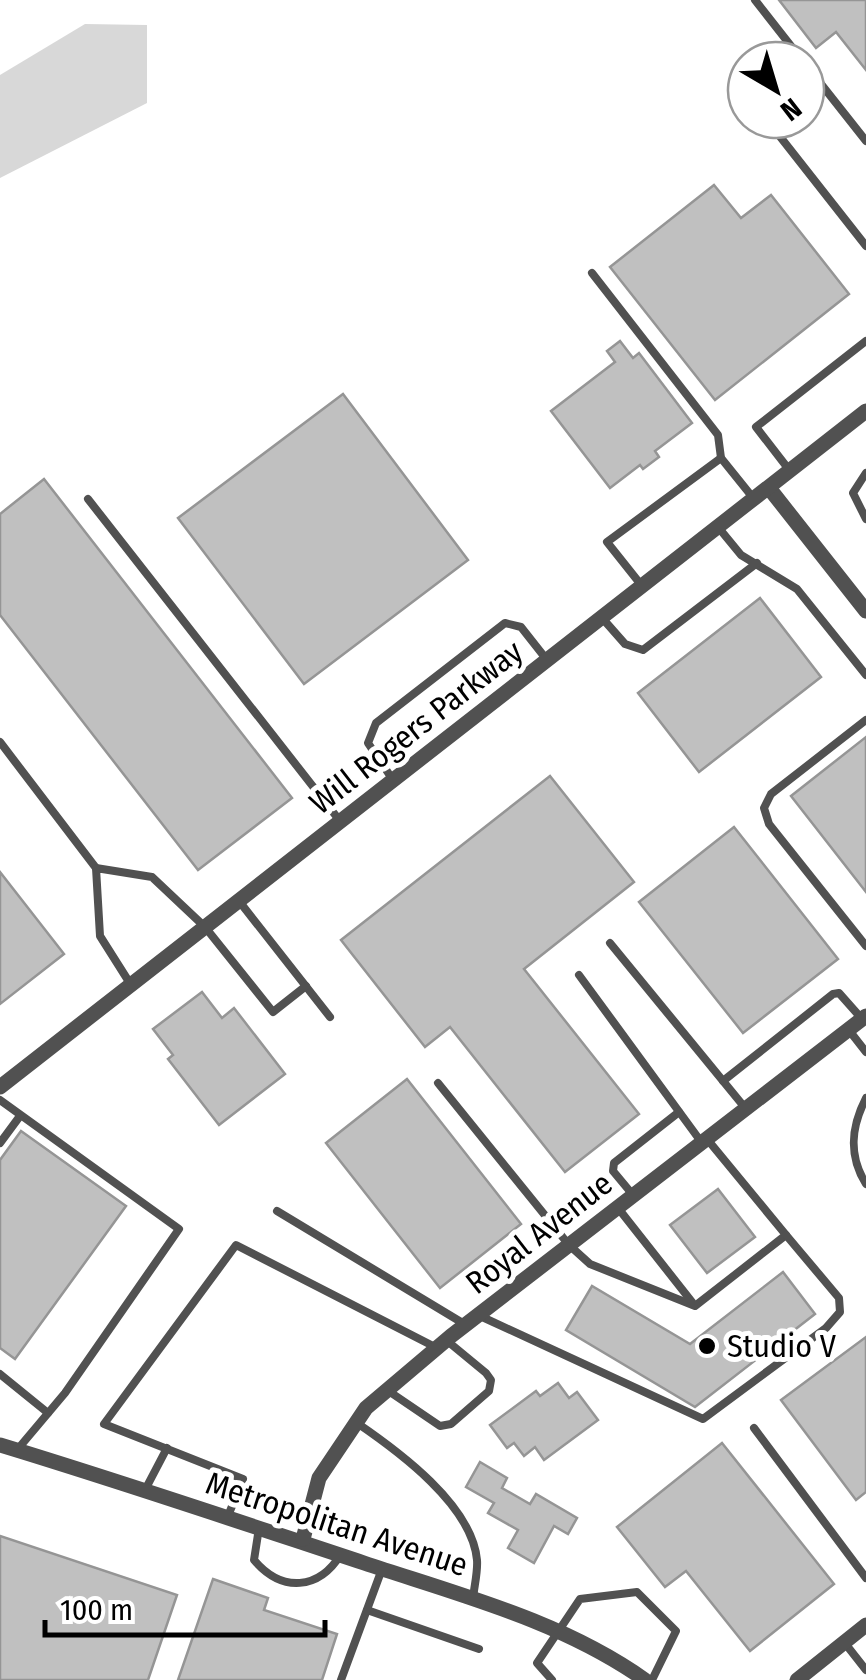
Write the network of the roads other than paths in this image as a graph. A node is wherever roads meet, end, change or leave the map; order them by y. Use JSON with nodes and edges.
{"nodes":[{"id":1,"x":754,"y":0,"type":"edge"},
{"id":2,"x":786,"y":40,"type":"edge"},
{"id":3,"x":826,"y":91,"type":"edge"},
{"id":4,"x":783,"y":140,"type":"edge"},
{"id":5,"x":866,"y":141,"type":"edge"},
{"id":6,"x":866,"y":246,"type":"edge"},
{"id":7,"x":592,"y":272,"type":"dead end"},
{"id":8,"x":866,"y":341,"type":"edge"},
{"id":9,"x":866,"y":410,"type":"edge"},
{"id":10,"x":721,"y":458,"type":"junction"},
{"id":11,"x":790,"y":471,"type":"junction"},
{"id":12,"x":866,"y":473,"type":"edge"},
{"id":13,"x":768,"y":488,"type":"junction"},
{"id":14,"x":88,"y":499,"type":"dead end"},
{"id":15,"x":754,"y":499,"type":"junction"},
{"id":16,"x":866,"y":519,"type":"edge"},
{"id":17,"x":718,"y":527,"type":"junction"},
{"id":18,"x":756,"y":563,"type":"junction"},
{"id":19,"x":642,"y":586,"type":"junction"},
{"id":20,"x":866,"y":611,"type":"edge"},
{"id":21,"x":602,"y":618,"type":"junction"},
{"id":22,"x":547,"y":660,"type":"junction"},
{"id":23,"x":866,"y":675,"type":"edge"},
{"id":24,"x":866,"y":720,"type":"edge"},
{"id":25,"x":0,"y":742,"type":"edge"},
{"id":26,"x":393,"y":780,"type":"junction"},
{"id":27,"x":340,"y":822,"type":"junction"},
{"id":28,"x":96,"y":868,"type":"junction"},
{"id":29,"x":239,"y":901,"type":"junction"},
{"id":30,"x":205,"y":927,"type":"junction"},
{"id":31,"x":610,"y":943,"type":"dead end"},
{"id":32,"x":866,"y":946,"type":"edge"},
{"id":33,"x":578,"y":975,"type":"dead end"},
{"id":34,"x":131,"y":985,"type":"junction"},
{"id":35,"x":306,"y":986,"type":"junction"},
{"id":36,"x":330,"y":1017,"type":"dead end"},
{"id":37,"x":859,"y":1021,"type":"edge"},
{"id":38,"x":866,"y":1052,"type":"edge"},
{"id":39,"x":723,"y":1081,"type":"junction"},
{"id":40,"x":438,"y":1083,"type":"dead end"},
{"id":41,"x":0,"y":1086,"type":"edge"},
{"id":42,"x":866,"y":1098,"type":"edge"},
{"id":43,"x":0,"y":1100,"type":"edge"},
{"id":44,"x":746,"y":1109,"type":"junction"},
{"id":45,"x":679,"y":1112,"type":"junction"},
{"id":46,"x":20,"y":1116,"type":"junction"},
{"id":47,"x":704,"y":1141,"type":"junction"},
{"id":48,"x":0,"y":1143,"type":"edge"},
{"id":49,"x":866,"y":1184,"type":"edge"},
{"id":50,"x":634,"y":1196,"type":"junction"},
{"id":51,"x":618,"y":1208,"type":"junction"},
{"id":52,"x":276,"y":1211,"type":"dead end"},
{"id":53,"x":786,"y":1235,"type":"junction"},
{"id":54,"x":569,"y":1246,"type":"junction"},
{"id":55,"x":695,"y":1306,"type":"junction"},
{"id":56,"x":472,"y":1320,"type":"junction"},
{"id":57,"x":442,"y":1344,"type":"junction"},
{"id":58,"x":0,"y":1374,"type":"edge"},
{"id":59,"x":388,"y":1390,"type":"junction"},
{"id":60,"x":48,"y":1412,"type":"junction"},
{"id":61,"x":356,"y":1422,"type":"junction"},
{"id":62,"x":754,"y":1428,"type":"dead end"},
{"id":63,"x":0,"y":1445,"type":"edge"},
{"id":64,"x":167,"y":1448,"type":"junction"},
{"id":65,"x":17,"y":1450,"type":"junction"},
{"id":66,"x":146,"y":1490,"type":"junction"},
{"id":67,"x":228,"y":1516,"type":"junction"},
{"id":68,"x":260,"y":1526,"type":"junction"},
{"id":69,"x":303,"y":1539,"type":"junction"},
{"id":70,"x":341,"y":1554,"type":"junction"},
{"id":71,"x":382,"y":1569,"type":"junction"},
{"id":72,"x":866,"y":1578,"type":"edge"},
{"id":73,"x":473,"y":1599,"type":"junction"},
{"id":74,"x":367,"y":1610,"type":"junction"},
{"id":75,"x":866,"y":1625,"type":"edge"},
{"id":76,"x":558,"y":1631,"type":"junction"},
{"id":77,"x":844,"y":1642,"type":"junction"},
{"id":78,"x":479,"y":1649,"type":"dead end"},
{"id":79,"x":866,"y":1670,"type":"edge"},
{"id":80,"x":342,"y":1680,"type":"edge"},
{"id":81,"x":552,"y":1680,"type":"edge"},
{"id":82,"x":649,"y":1680,"type":"edge"},
{"id":83,"x":796,"y":1680,"type":"edge"}],
"edges":[{"from":1,"to":2,"type":"lane"},
{"from":3,"to":5,"type":"lane"},
{"from":4,"to":6,"type":"lane"},
{"from":7,"to":10,"type":"lane"},
{"from":8,"to":11,"type":"lane"},
{"from":9,"to":11,"type":"street","name":"Will Rogers Parkway"},
{"from":10,"to":15,"type":"lane"},
{"from":10,"to":19,"type":"lane"},
{"from":11,"to":13,"type":"street","name":"Will Rogers Parkway"},
{"from":12,"to":16,"type":"lane"},
{"from":13,"to":15,"type":"street","name":"Will Rogers Parkway"},
{"from":13,"to":20,"type":"street"},
{"from":14,"to":27,"type":"lane"},
{"from":15,"to":17,"type":"street","name":"Will Rogers Parkway"},
{"from":17,"to":18,"type":"lane"},
{"from":17,"to":19,"type":"street","name":"Will Rogers Parkway"},
{"from":18,"to":21,"type":"lane"},
{"from":18,"to":23,"type":"lane"},
{"from":19,"to":21,"type":"street","name":"Will Rogers Parkway"},
{"from":21,"to":22,"type":"street","name":"Will Rogers Parkway"},
{"from":22,"to":26,"type":"street","name":"Will Rogers Parkway"},
{"from":22,"to":26,"type":"lane"},
{"from":24,"to":32,"type":"lane"},
{"from":25,"to":28,"type":"lane"},
{"from":26,"to":27,"type":"street","name":"Will Rogers Parkway"},
{"from":27,"to":29,"type":"street","name":"Will Rogers Parkway"},
{"from":28,"to":30,"type":"lane"},
{"from":28,"to":34,"type":"lane"},
{"from":29,"to":30,"type":"street","name":"Will Rogers Parkway"},
{"from":29,"to":35,"type":"lane"},
{"from":30,"to":34,"type":"street","name":"Will Rogers Parkway"},
{"from":30,"to":35,"type":"lane"},
{"from":31,"to":39,"type":"lane"},
{"from":33,"to":45,"type":"lane"},
{"from":34,"to":41,"type":"street","name":"Will Rogers Parkway"},
{"from":35,"to":36,"type":"lane"},
{"from":37,"to":38,"type":"lane"},
{"from":37,"to":39,"type":"lane"},
{"from":37,"to":44,"type":"street","name":"Royal Avenue"},
{"from":39,"to":44,"type":"lane"},
{"from":40,"to":54,"type":"lane"},
{"from":42,"to":49,"type":"lane"},
{"from":43,"to":46,"type":"lane"},
{"from":44,"to":47,"type":"street","name":"Royal Avenue"},
{"from":45,"to":47,"type":"lane"},
{"from":45,"to":50,"type":"lane"},
{"from":46,"to":48,"type":"lane"},
{"from":46,"to":60,"type":"lane"},
{"from":47,"to":50,"type":"street","name":"Royal Avenue"},
{"from":47,"to":53,"type":"lane"},
{"from":50,"to":51,"type":"street","name":"Royal Avenue"},
{"from":51,"to":54,"type":"street","name":"Royal Avenue"},
{"from":51,"to":55,"type":"lane"},
{"from":52,"to":56,"type":"lane"},
{"from":53,"to":55,"type":"lane"},
{"from":53,"to":56,"type":"lane"},
{"from":54,"to":55,"type":"lane"},
{"from":54,"to":56,"type":"street","name":"Royal Avenue"},
{"from":56,"to":57,"type":"street","name":"Royal Avenue"},
{"from":57,"to":59,"type":"street","name":"Royal Avenue"},
{"from":57,"to":59,"type":"lane"},
{"from":57,"to":64,"type":"lane"},
{"from":58,"to":60,"type":"lane"},
{"from":59,"to":61,"type":"street","name":"Royal Avenue"},
{"from":60,"to":65,"type":"lane"},
{"from":61,"to":69,"type":"street","name":"Royal Avenue"},
{"from":61,"to":73,"type":"lane"},
{"from":62,"to":72,"type":"lane"},
{"from":63,"to":65,"type":"street","name":"Metropolitan Avenue"},
{"from":64,"to":66,"type":"lane"},
{"from":64,"to":67,"type":"lane"},
{"from":65,"to":66,"type":"street","name":"Metropolitan Avenue"},
{"from":66,"to":67,"type":"street","name":"Metropolitan Avenue"},
{"from":67,"to":68,"type":"street","name":"Metropolitan Avenue"},
{"from":68,"to":69,"type":"street","name":"Metropolitan Avenue"},
{"from":68,"to":70,"type":"lane"},
{"from":69,"to":70,"type":"street","name":"Metropolitan Avenue"},
{"from":70,"to":71,"type":"street","name":"Metropolitan Avenue"},
{"from":71,"to":73,"type":"street","name":"Metropolitan Avenue"},
{"from":71,"to":74,"type":"lane"},
{"from":73,"to":76,"type":"street","name":"Metropolitan Avenue"},
{"from":74,"to":78,"type":"lane"},
{"from":74,"to":80,"type":"lane"},
{"from":75,"to":77,"type":"street"},
{"from":76,"to":81,"type":"lane"},
{"from":76,"to":82,"type":"street","name":"Metropolitan Avenue"},
{"from":76,"to":82,"type":"lane"},
{"from":77,"to":79,"type":"lane"},
{"from":77,"to":83,"type":"street"}]}
